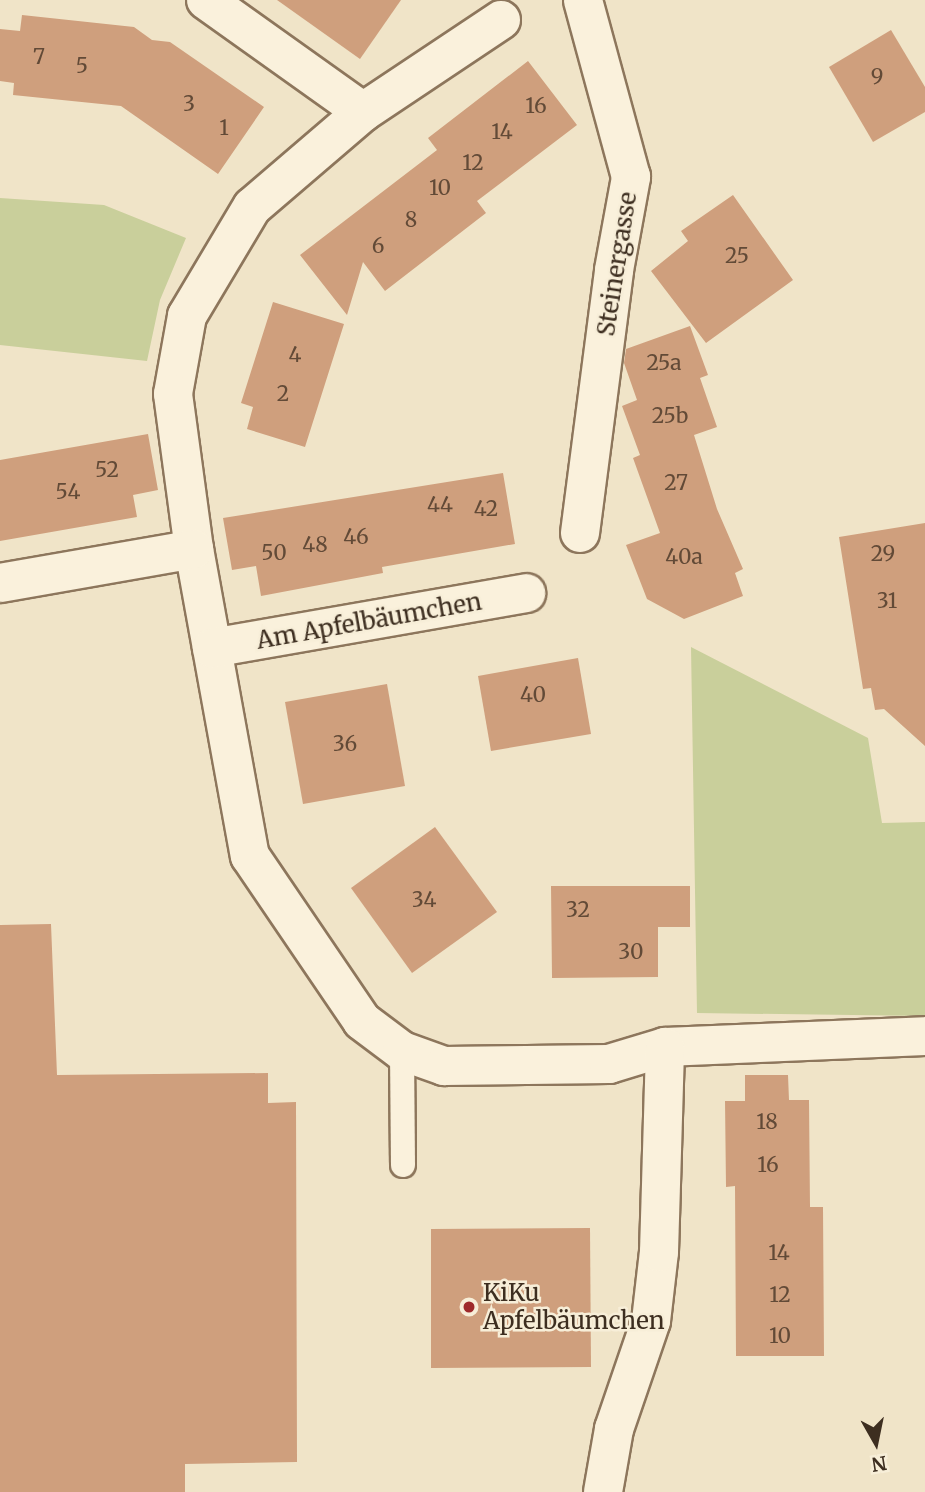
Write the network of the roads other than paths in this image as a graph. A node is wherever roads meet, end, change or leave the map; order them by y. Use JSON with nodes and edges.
{"nodes":[{"id":1,"x":206,"y":0,"type":"edge"},
{"id":2,"x":583,"y":0,"type":"edge"},
{"id":3,"x":500,"y":20,"type":"dead end"},
{"id":4,"x":363,"y":112,"type":"junction"},
{"id":5,"x":580,"y":533,"type":"dead end"},
{"id":6,"x":194,"y":549,"type":"junction"},
{"id":7,"x":0,"y":583,"type":"edge"},
{"id":8,"x":526,"y":593,"type":"dead end"},
{"id":9,"x":212,"y":648,"type":"junction"},
{"id":10,"x":925,"y":1036,"type":"edge"},
{"id":11,"x":665,"y":1046,"type":"junction"},
{"id":12,"x":402,"y":1051,"type":"junction"},
{"id":13,"x":403,"y":1165,"type":"dead end"},
{"id":14,"x":603,"y":1492,"type":"edge"}],
"edges":[{"from":1,"to":4,"type":"street"},
{"from":2,"to":5,"type":"street","name":"Steinergasse"},
{"from":3,"to":4,"type":"street"},
{"from":4,"to":6,"type":"street"},
{"from":6,"to":7,"type":"street"},
{"from":6,"to":9,"type":"street"},
{"from":8,"to":9,"type":"street","name":"Am Apfelbäumchen"},
{"from":9,"to":12,"type":"street"},
{"from":10,"to":11,"type":"street"},
{"from":11,"to":12,"type":"street"},
{"from":11,"to":14,"type":"street"},
{"from":12,"to":13,"type":"lane"}]}
